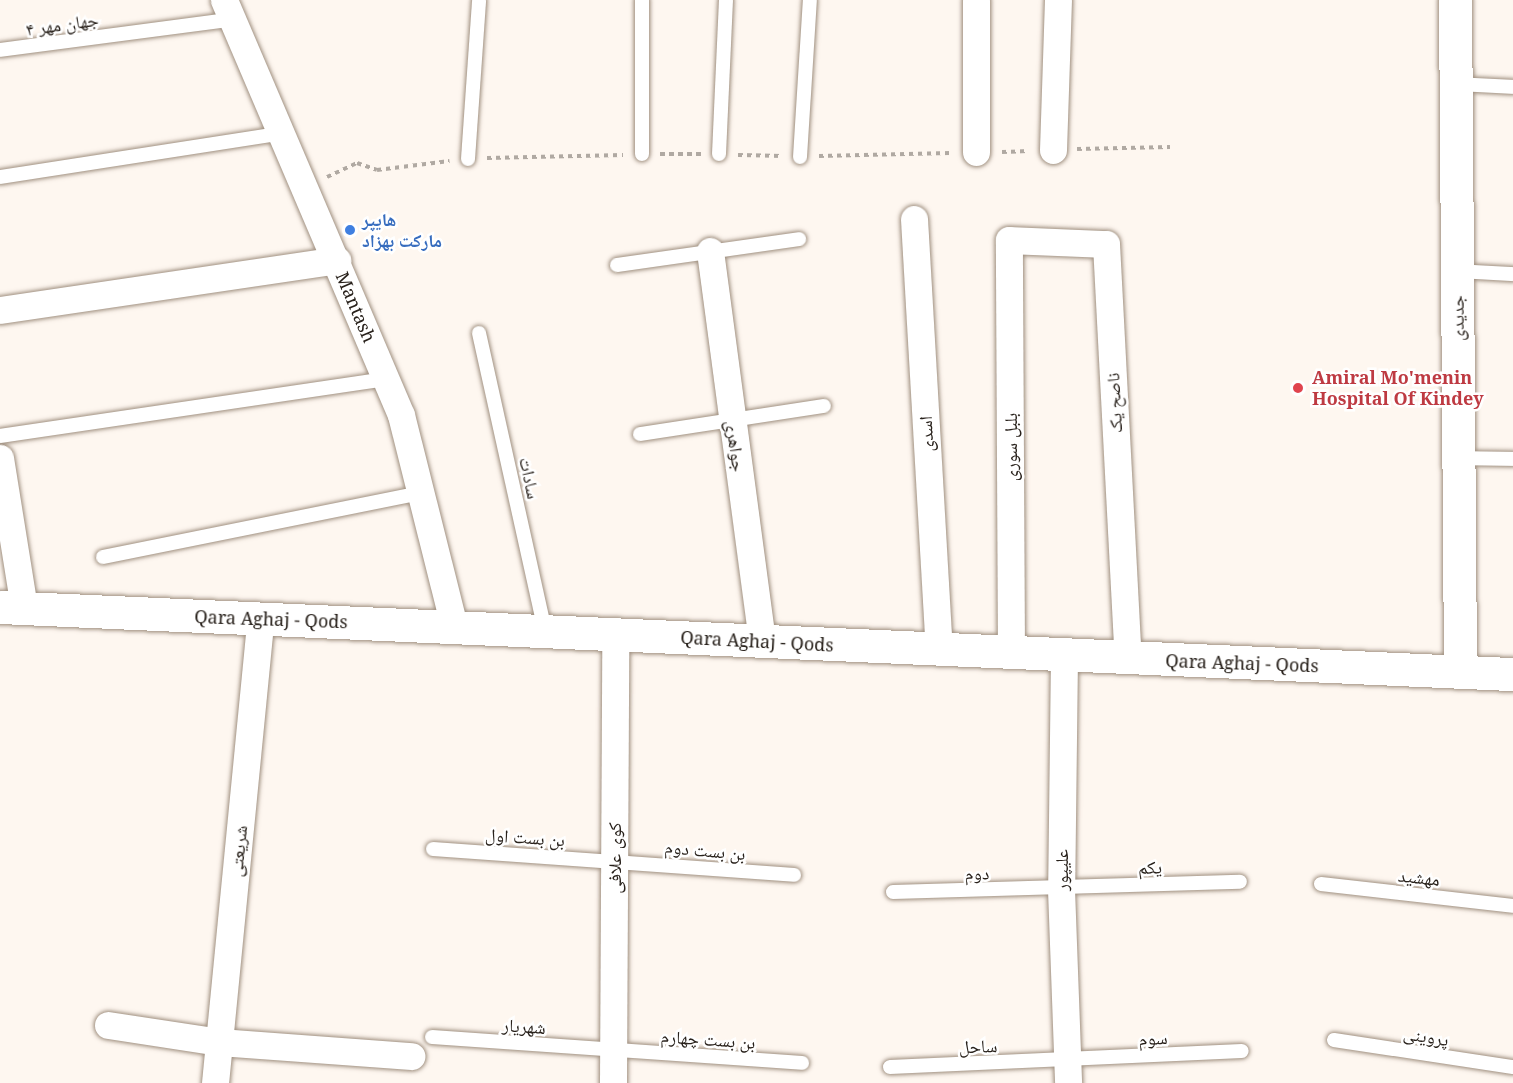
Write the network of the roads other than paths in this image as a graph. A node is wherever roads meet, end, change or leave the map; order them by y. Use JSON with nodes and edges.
{"nodes":[{"id":1,"x":479,"y":0,"type":"edge"},
{"id":2,"x":642,"y":0,"type":"edge"},
{"id":3,"x":726,"y":0,"type":"edge"},
{"id":4,"x":810,"y":0,"type":"edge"},
{"id":5,"x":975,"y":0,"type":"edge"},
{"id":6,"x":1058,"y":0,"type":"edge"},
{"id":7,"x":1455,"y":0,"type":"edge"},
{"id":8,"x":230,"y":9,"type":"edge"},
{"id":9,"x":0,"y":50,"type":"edge"},
{"id":10,"x":1456,"y":84,"type":"junction"},
{"id":11,"x":1513,"y":87,"type":"edge"},
{"id":12,"x":283,"y":132,"type":"junction"},
{"id":13,"x":1053,"y":150,"type":"dead end"},
{"id":14,"x":976,"y":152,"type":"dead end"},
{"id":15,"x":642,"y":154,"type":"dead end"},
{"id":16,"x":719,"y":154,"type":"dead end"},
{"id":17,"x":800,"y":157,"type":"dead end"},
{"id":18,"x":468,"y":159,"type":"dead end"},
{"id":19,"x":0,"y":177,"type":"edge"},
{"id":20,"x":914,"y":219,"type":"dead end"},
{"id":21,"x":799,"y":238,"type":"dead end"},
{"id":22,"x":1009,"y":240,"type":"joint"},
{"id":23,"x":710,"y":251,"type":"junction"},
{"id":24,"x":337,"y":260,"type":"junction"},
{"id":25,"x":617,"y":265,"type":"dead end"},
{"id":26,"x":1457,"y":271,"type":"junction"},
{"id":27,"x":1513,"y":274,"type":"edge"},
{"id":28,"x":0,"y":310,"type":"edge"},
{"id":29,"x":479,"y":333,"type":"dead end"},
{"id":30,"x":386,"y":379,"type":"junction"},
{"id":31,"x":824,"y":406,"type":"dead end"},
{"id":32,"x":732,"y":420,"type":"junction"},
{"id":33,"x":640,"y":434,"type":"dead end"},
{"id":34,"x":0,"y":436,"type":"edge"},
{"id":35,"x":0,"y":458,"type":"edge"},
{"id":36,"x":1458,"y":458,"type":"junction"},
{"id":37,"x":1513,"y":459,"type":"edge"},
{"id":38,"x":421,"y":493,"type":"junction"},
{"id":39,"x":102,"y":557,"type":"dead end"},
{"id":40,"x":12,"y":607,"type":"edge"},
{"id":41,"x":261,"y":618,"type":"junction"},
{"id":42,"x":454,"y":626,"type":"junction"},
{"id":43,"x":545,"y":630,"type":"junction"},
{"id":44,"x":615,"y":634,"type":"junction"},
{"id":45,"x":762,"y":641,"type":"junction"},
{"id":46,"x":939,"y":650,"type":"junction"},
{"id":47,"x":1011,"y":653,"type":"junction"},
{"id":48,"x":1064,"y":656,"type":"junction"},
{"id":49,"x":1128,"y":658,"type":"junction"},
{"id":50,"x":1460,"y":672,"type":"junction"},
{"id":51,"x":1513,"y":674,"type":"edge"},
{"id":52,"x":433,"y":849,"type":"dead end"},
{"id":53,"x":614,"y":861,"type":"junction"},
{"id":54,"x":794,"y":875,"type":"dead end"},
{"id":55,"x":1240,"y":882,"type":"dead end"},
{"id":56,"x":1321,"y":884,"type":"dead end"},
{"id":57,"x":1061,"y":889,"type":"junction"},
{"id":58,"x":893,"y":892,"type":"dead end"},
{"id":59,"x":1513,"y":906,"type":"edge"},
{"id":60,"x":108,"y":1025,"type":"dead end"},
{"id":61,"x":432,"y":1037,"type":"dead end"},
{"id":62,"x":1335,"y":1040,"type":"dead end"},
{"id":63,"x":219,"y":1042,"type":"junction"},
{"id":64,"x":613,"y":1050,"type":"junction"},
{"id":65,"x":1242,"y":1051,"type":"dead end"},
{"id":66,"x":411,"y":1056,"type":"dead end"},
{"id":67,"x":802,"y":1063,"type":"dead end"},
{"id":68,"x":890,"y":1067,"type":"dead end"},
{"id":69,"x":1513,"y":1067,"type":"edge"},
{"id":70,"x":1068,"y":1072,"type":"edge"},
{"id":71,"x":215,"y":1083,"type":"edge"},
{"id":72,"x":613,"y":1083,"type":"edge"}],
"edges":[{"from":1,"to":18,"type":"lane"},
{"from":2,"to":15,"type":"lane"},
{"from":3,"to":16,"type":"lane"},
{"from":4,"to":17,"type":"lane"},
{"from":5,"to":14,"type":"street"},
{"from":6,"to":13,"type":"street"},
{"from":7,"to":10,"type":"main road","name":"جدیدی"},
{"from":8,"to":9,"type":"lane","name":"جهان مهر ۴"},
{"from":8,"to":12,"type":"street","name":"Mantash"},
{"from":10,"to":11,"type":"lane"},
{"from":10,"to":26,"type":"main road","name":"جدیدی"},
{"from":12,"to":19,"type":"lane"},
{"from":12,"to":24,"type":"street","name":"Mantash"},
{"from":20,"to":46,"type":"street","name":"اسدی"},
{"from":21,"to":23,"type":"lane"},
{"from":22,"to":47,"type":"street","name":"بلبل سوری"},
{"from":22,"to":49,"type":"street","name":"ناصح یک"},
{"from":23,"to":25,"type":"lane"},
{"from":23,"to":32,"type":"street","name":"جواهری"},
{"from":24,"to":28,"type":"street"},
{"from":24,"to":30,"type":"street","name":"Mantash"},
{"from":26,"to":27,"type":"lane"},
{"from":26,"to":36,"type":"main road","name":"جدیدی"},
{"from":29,"to":43,"type":"lane","name":"سادات"},
{"from":30,"to":34,"type":"lane"},
{"from":30,"to":38,"type":"street","name":"Mantash"},
{"from":31,"to":32,"type":"lane"},
{"from":32,"to":33,"type":"lane"},
{"from":32,"to":45,"type":"street","name":"جواهری"},
{"from":35,"to":40,"type":"street"},
{"from":36,"to":37,"type":"lane"},
{"from":36,"to":50,"type":"main road","name":"جدیدی"},
{"from":38,"to":39,"type":"lane"},
{"from":38,"to":42,"type":"street","name":"Mantash"},
{"from":40,"to":41,"type":"main road","name":"Qara Aghaj - Qods"},
{"from":41,"to":42,"type":"main road","name":"Qara Aghaj - Qods"},
{"from":41,"to":63,"type":"street","name":"شریعتی"},
{"from":42,"to":43,"type":"main road","name":"Qara Aghaj - Qods"},
{"from":43,"to":44,"type":"main road","name":"Qara Aghaj - Qods"},
{"from":44,"to":45,"type":"main road","name":"Qara Aghaj - Qods"},
{"from":44,"to":53,"type":"street","name":"کوی علافی"},
{"from":45,"to":46,"type":"main road","name":"Qara Aghaj - Qods"},
{"from":46,"to":47,"type":"main road","name":"Qara Aghaj - Qods"},
{"from":47,"to":48,"type":"main road","name":"Qara Aghaj - Qods"},
{"from":48,"to":49,"type":"main road","name":"Qara Aghaj - Qods"},
{"from":48,"to":57,"type":"street","name":"علیپور"},
{"from":49,"to":50,"type":"main road","name":"Qara Aghaj - Qods"},
{"from":50,"to":51,"type":"main road","name":"Qara Aghaj - Qods"},
{"from":52,"to":53,"type":"lane","name":"بن بست اول"},
{"from":53,"to":54,"type":"lane","name":"بن بست دوم"},
{"from":53,"to":64,"type":"street","name":"کوی علافی"},
{"from":55,"to":57,"type":"lane","name":"یکم"},
{"from":56,"to":59,"type":"lane","name":"مهشید"},
{"from":57,"to":58,"type":"lane","name":"دوم"},
{"from":57,"to":70,"type":"street","name":"علیپور"},
{"from":60,"to":63,"type":"street"},
{"from":61,"to":64,"type":"lane","name":"شهریار"},
{"from":62,"to":69,"type":"lane","name":"پروینی"},
{"from":63,"to":66,"type":"street"},
{"from":63,"to":71,"type":"street","name":"شریعتی"},
{"from":64,"to":67,"type":"lane","name":"بن بست چهارم"},
{"from":64,"to":72,"type":"street","name":"کوی علافی"},
{"from":65,"to":70,"type":"lane","name":"سوم"},
{"from":68,"to":70,"type":"lane","name":"ساحل"}]}
